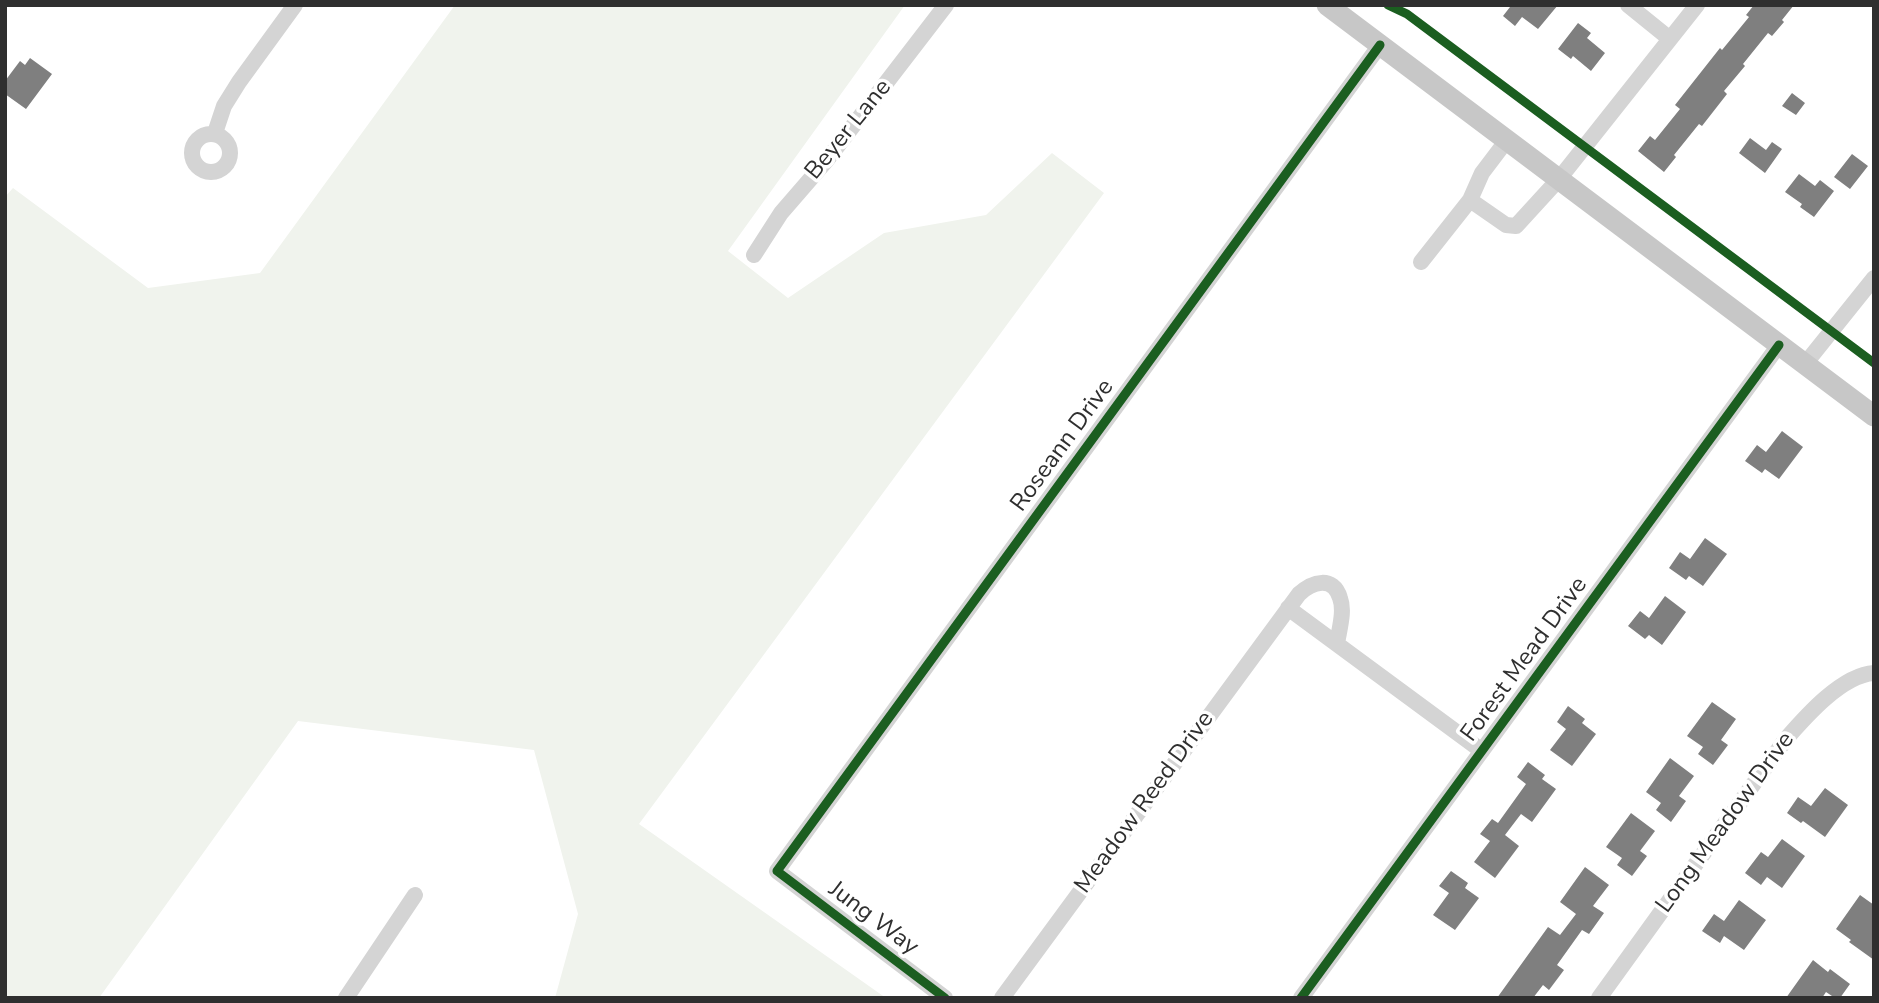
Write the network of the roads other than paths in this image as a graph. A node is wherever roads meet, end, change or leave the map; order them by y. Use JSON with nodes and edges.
{"nodes":[{"id":1,"x":295,"y":5,"type":"edge"},
{"id":2,"x":946,"y":5,"type":"edge"},
{"id":3,"x":1327,"y":5,"type":"edge"},
{"id":4,"x":1628,"y":5,"type":"edge"},
{"id":5,"x":1697,"y":5,"type":"edge"},
{"id":6,"x":1670,"y":39,"type":"junction"},
{"id":7,"x":1380,"y":45,"type":"junction"},
{"id":8,"x":215,"y":133,"type":"dead end"},
{"id":9,"x":1507,"y":140,"type":"junction"},
{"id":10,"x":1559,"y":179,"type":"junction"},
{"id":11,"x":1470,"y":200,"type":"junction"},
{"id":12,"x":754,"y":255,"type":"dead end"},
{"id":13,"x":1421,"y":262,"type":"dead end"},
{"id":14,"x":1874,"y":278,"type":"edge"},
{"id":15,"x":1779,"y":345,"type":"junction"},
{"id":16,"x":1805,"y":364,"type":"junction"},
{"id":17,"x":1874,"y":416,"type":"edge"},
{"id":18,"x":1288,"y":608,"type":"junction"},
{"id":19,"x":1337,"y":644,"type":"junction"},
{"id":20,"x":1874,"y":673,"type":"edge"},
{"id":21,"x":1482,"y":751,"type":"junction"},
{"id":22,"x":777,"y":871,"type":"joint"},
{"id":23,"x":415,"y":895,"type":"dead end"},
{"id":24,"x":346,"y":998,"type":"edge"},
{"id":25,"x":945,"y":998,"type":"edge"},
{"id":26,"x":1002,"y":998,"type":"edge"},
{"id":27,"x":1301,"y":998,"type":"edge"},
{"id":28,"x":1599,"y":998,"type":"edge"}],
"edges":[{"from":1,"to":8,"type":"street"},
{"from":2,"to":12,"type":"street","name":"Beyer Lane"},
{"from":3,"to":7,"type":"main road"},
{"from":4,"to":6,"type":"street"},
{"from":5,"to":6,"type":"street"},
{"from":6,"to":10,"type":"street"},
{"from":7,"to":9,"type":"main road"},
{"from":7,"to":22,"type":"street","name":"Roseann Drive"},
{"from":9,"to":10,"type":"main road"},
{"from":9,"to":11,"type":"street"},
{"from":10,"to":11,"type":"street"},
{"from":10,"to":15,"type":"main road"},
{"from":11,"to":13,"type":"street"},
{"from":14,"to":16,"type":"street"},
{"from":15,"to":16,"type":"main road"},
{"from":15,"to":21,"type":"street","name":"Forest Mead Drive"},
{"from":16,"to":17,"type":"main road"},
{"from":18,"to":19,"type":"street"},
{"from":18,"to":19,"type":"street","name":"Meadow Reed Drive"},
{"from":18,"to":26,"type":"street","name":"Meadow Reed Drive"},
{"from":19,"to":21,"type":"street"},
{"from":20,"to":28,"type":"street","name":"Long Meadow Drive"},
{"from":21,"to":27,"type":"street","name":"Forest Mead Drive"},
{"from":22,"to":25,"type":"street","name":"Jung Way"},
{"from":23,"to":24,"type":"street"}]}
